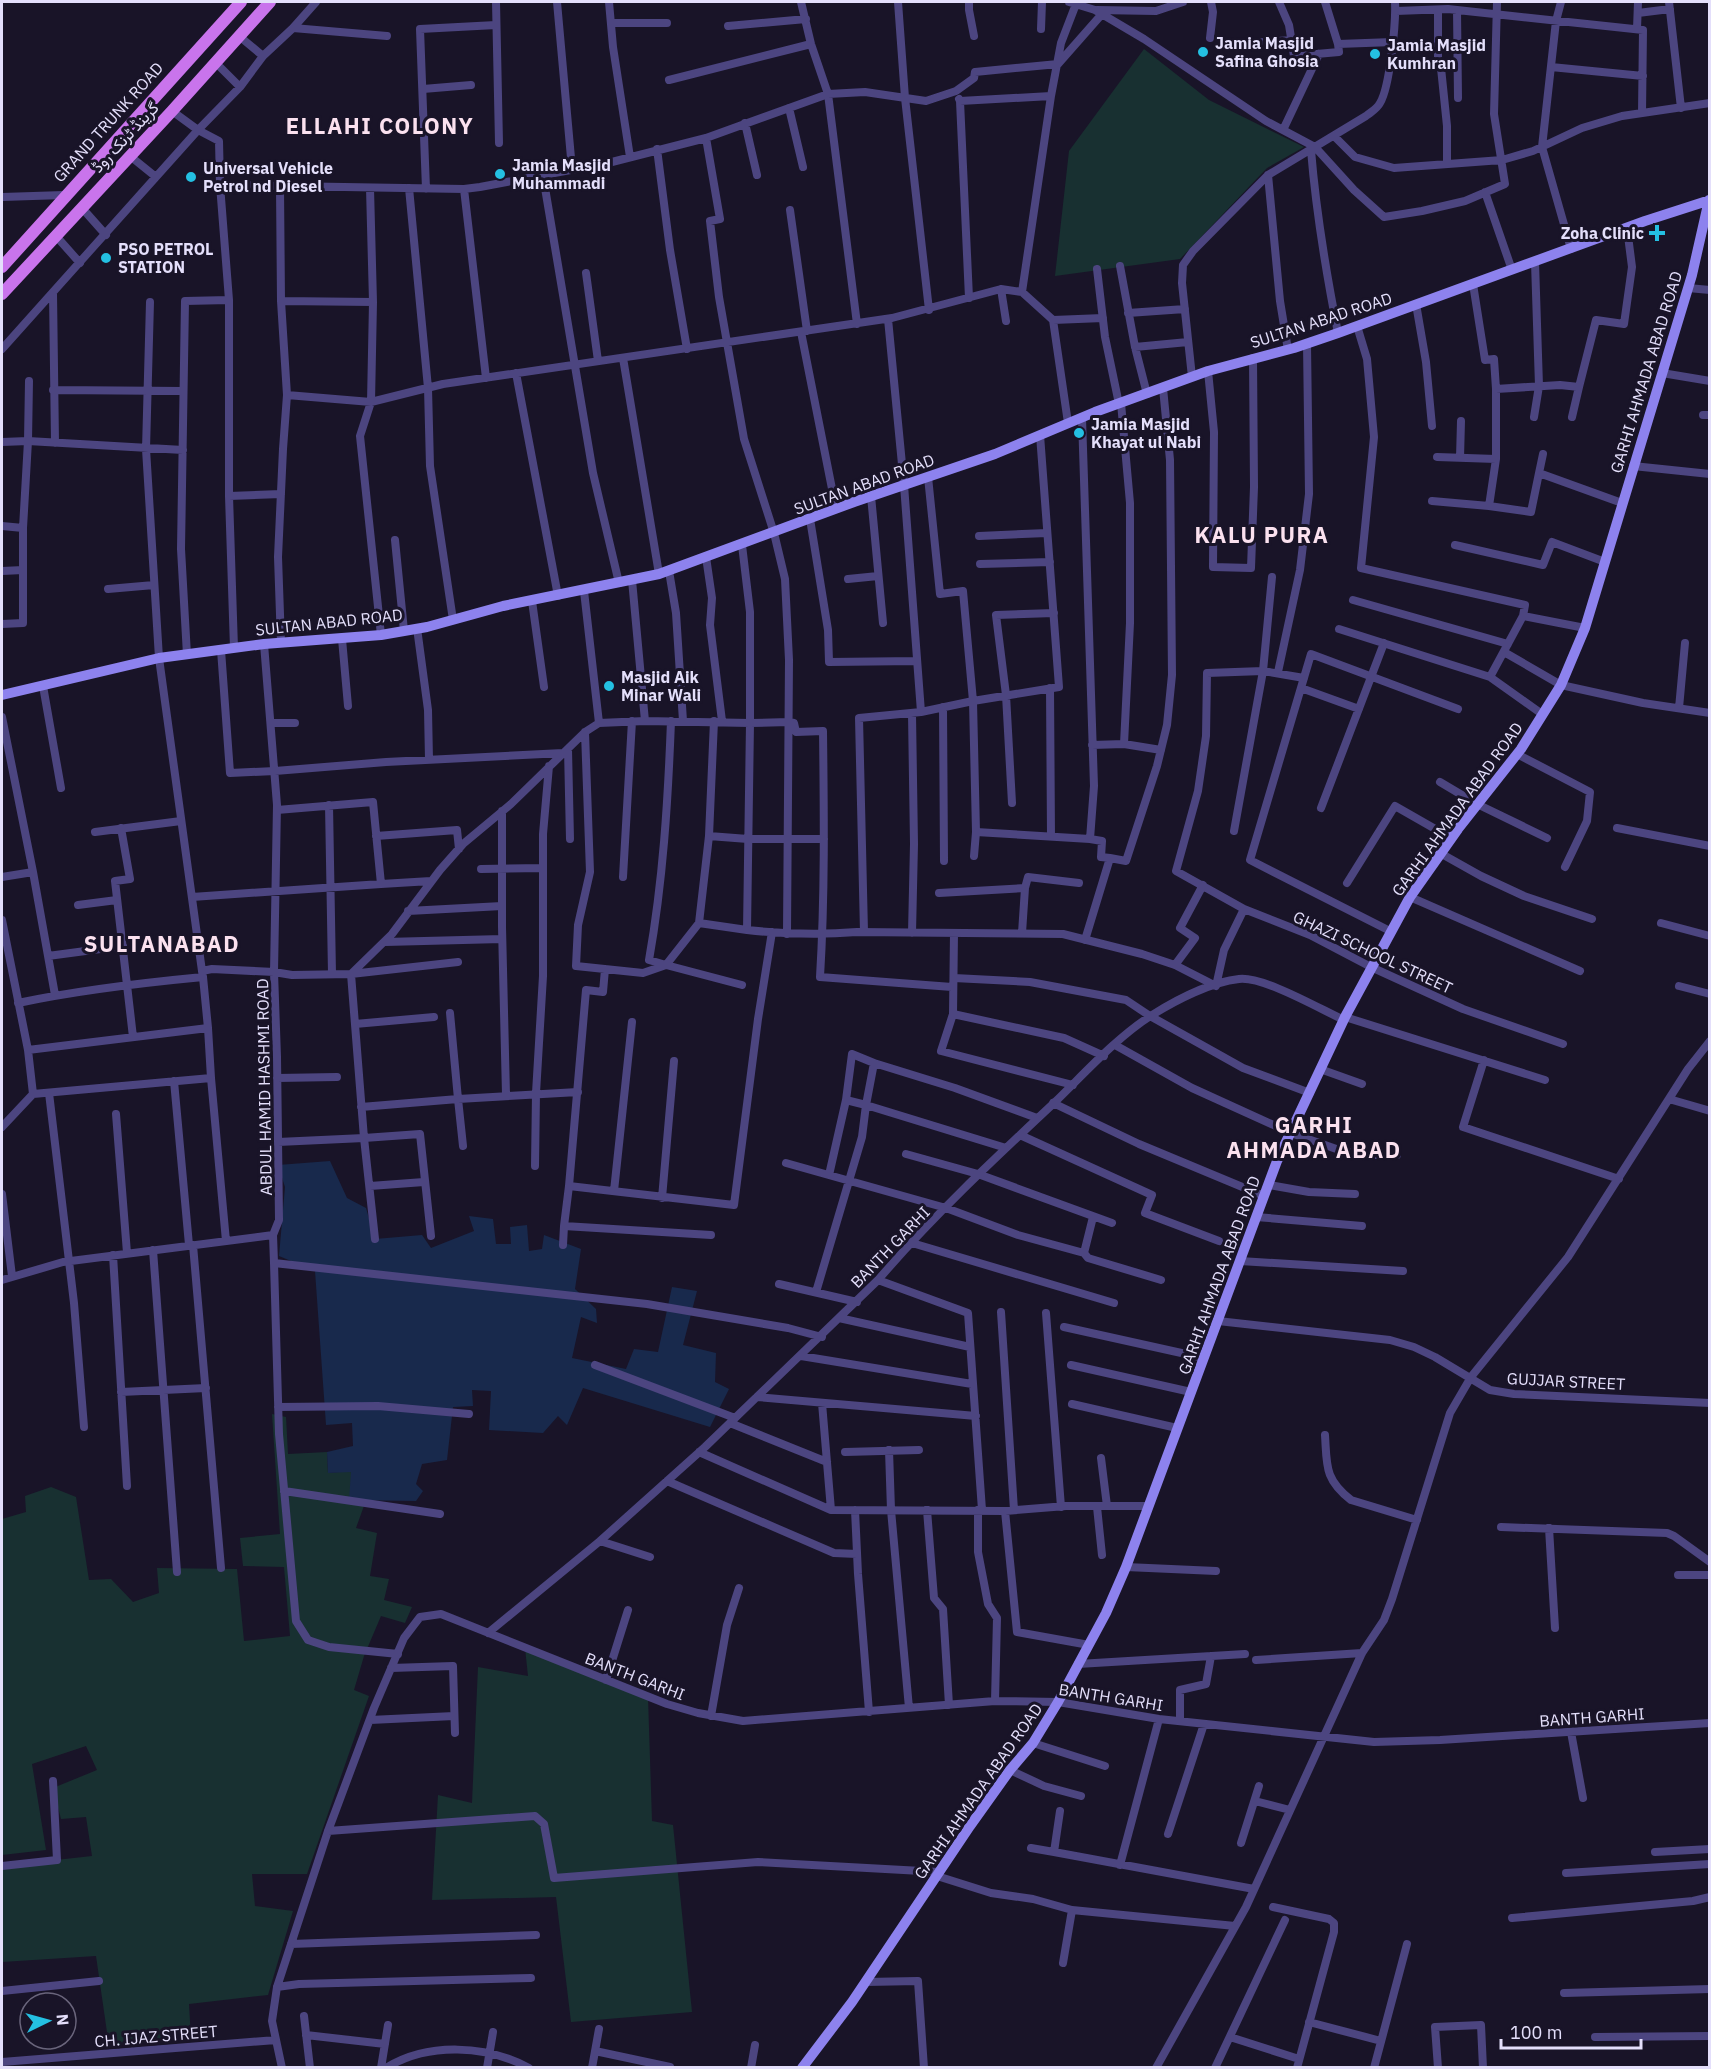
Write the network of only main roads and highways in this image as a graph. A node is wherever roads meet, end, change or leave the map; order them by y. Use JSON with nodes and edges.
{"nodes":[{"id":1,"x":241,"y":2,"type":"edge"},
{"id":2,"x":270,"y":2,"type":"edge"},
{"id":3,"x":2,"y":267,"type":"edge"},
{"id":4,"x":2,"y":294,"type":"edge"}],
"edges":[{"from":1,"to":3,"type":"main road","name":"GRAND TRUNK ROAD"},
{"from":2,"to":4,"type":"main road","name":"گرینڈ ٹرنک روڈ"}]}
